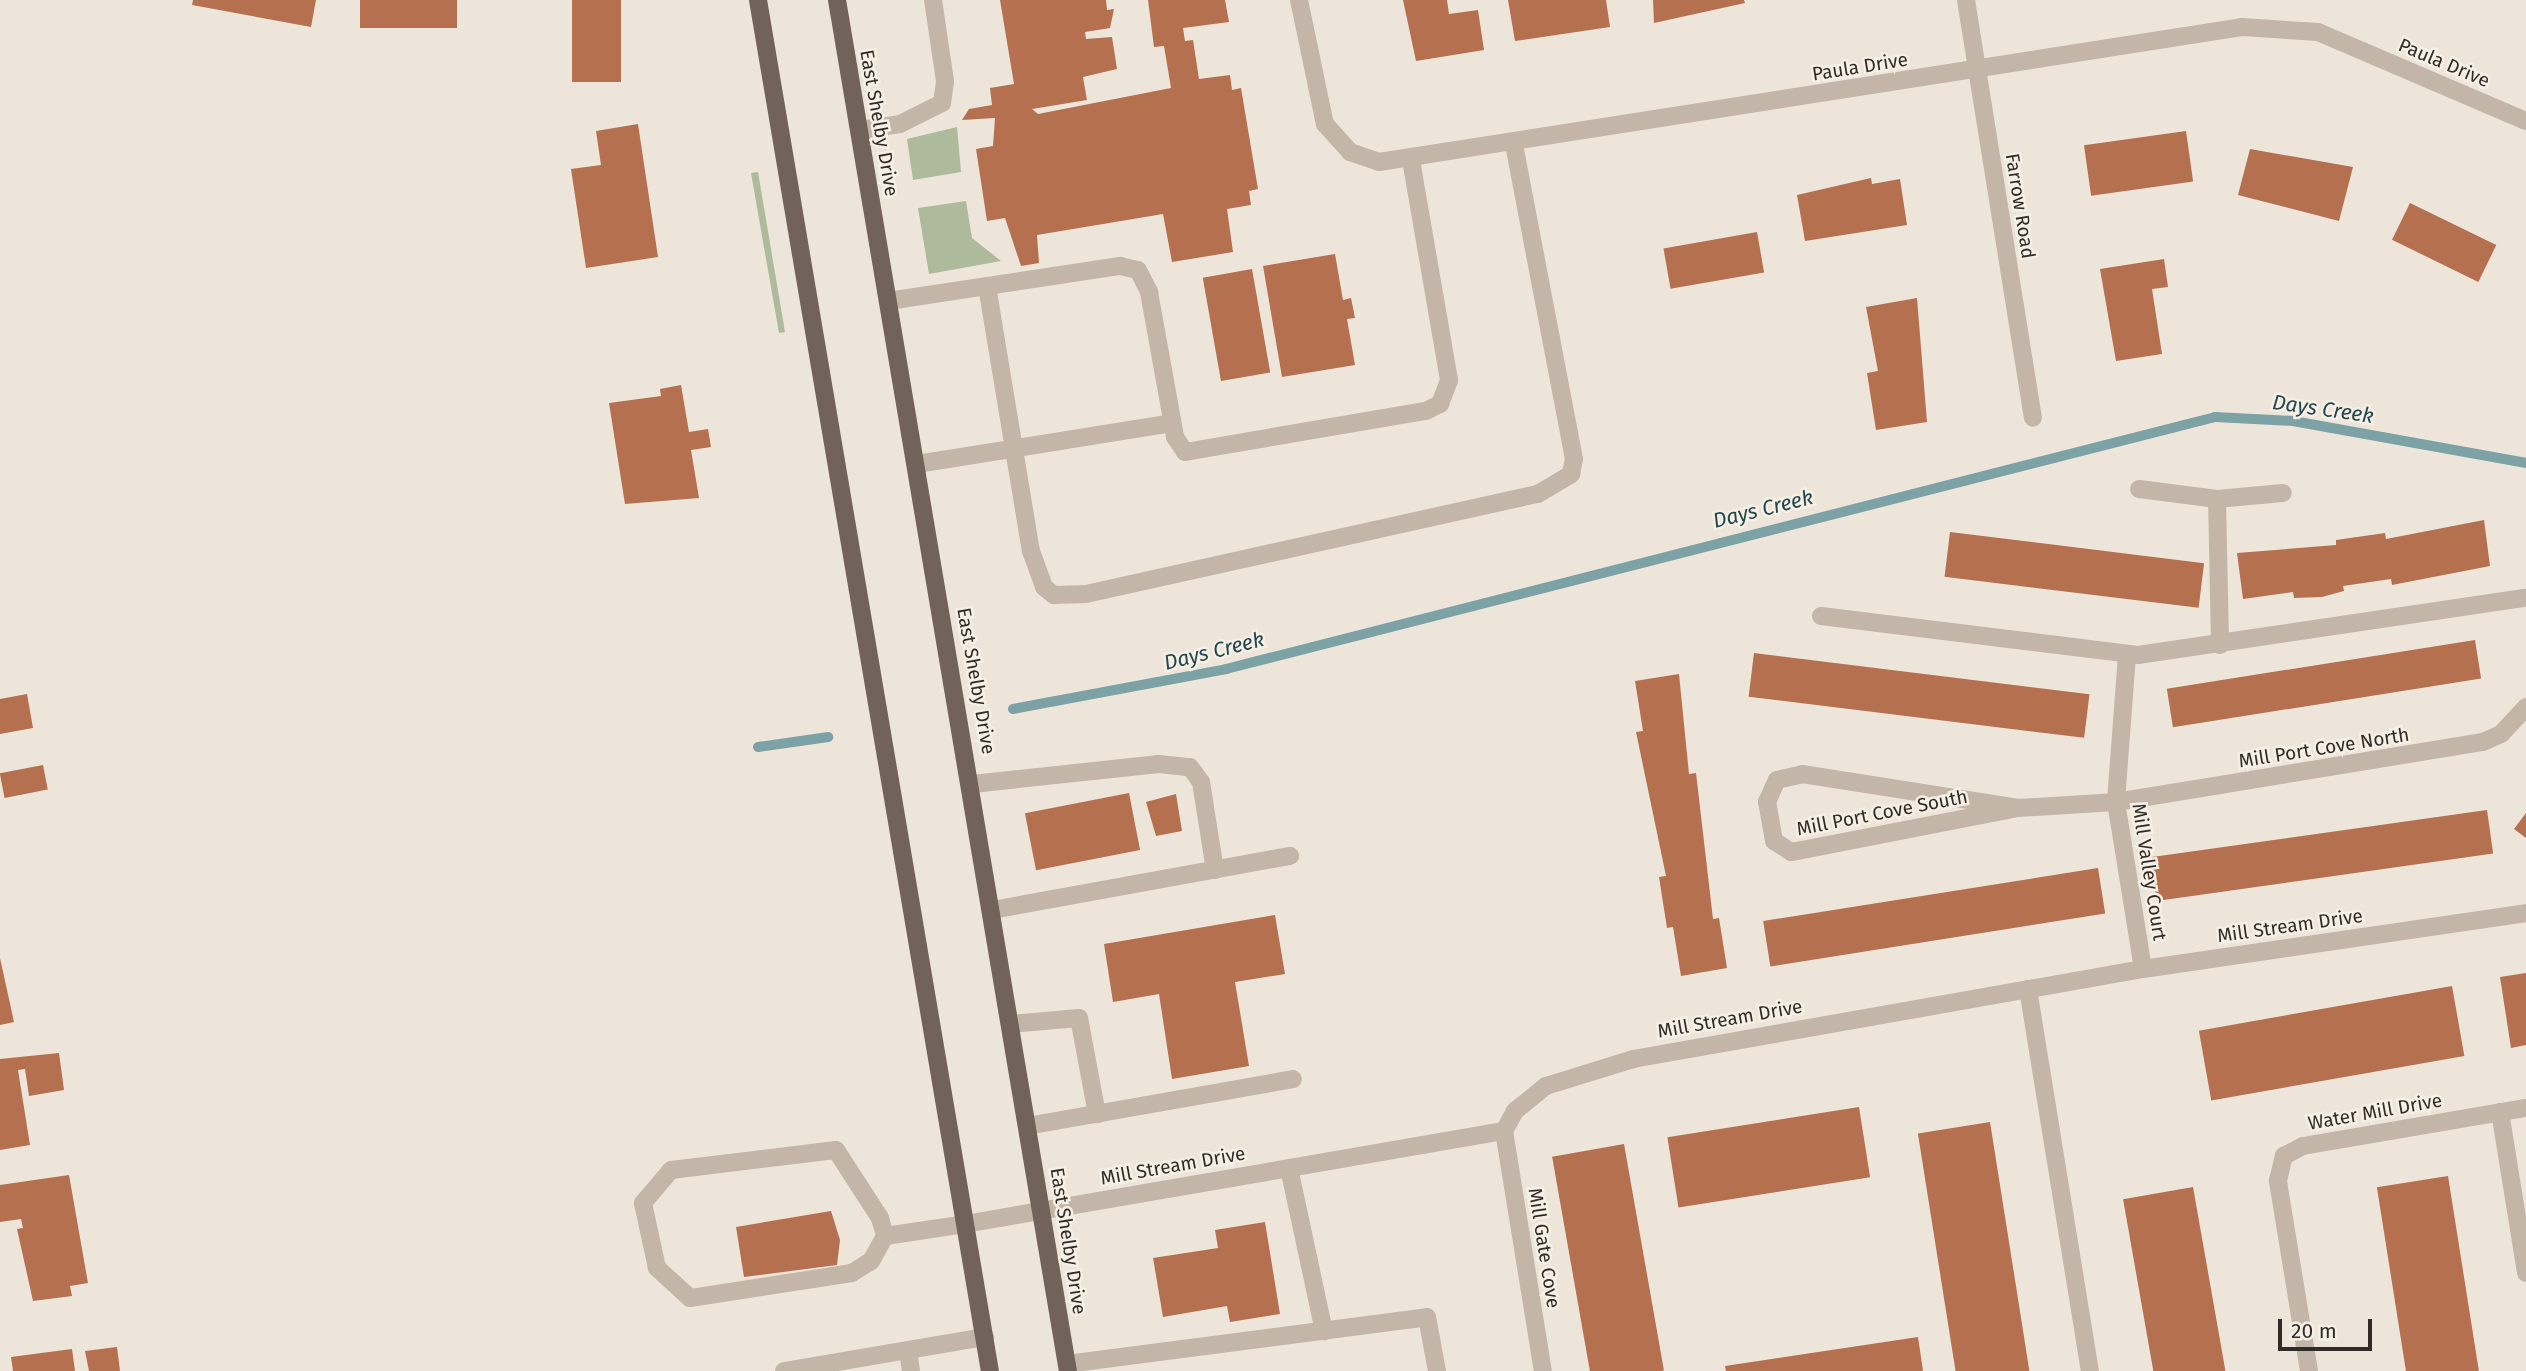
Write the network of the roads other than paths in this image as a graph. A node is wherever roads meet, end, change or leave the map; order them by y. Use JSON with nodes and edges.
{"nodes":[{"id":1,"x":758,"y":0,"type":"edge"},
{"id":2,"x":836,"y":0,"type":"edge"},
{"id":3,"x":933,"y":0,"type":"edge"},
{"id":4,"x":1299,"y":0,"type":"edge"},
{"id":5,"x":1966,"y":0,"type":"edge"},
{"id":6,"x":1976,"y":69,"type":"junction"},
{"id":7,"x":2526,"y":121,"type":"edge"},
{"id":8,"x":860,"y":130,"type":"junction"},
{"id":9,"x":1514,"y":144,"type":"junction"},
{"id":10,"x":1411,"y":160,"type":"junction"},
{"id":11,"x":987,"y":286,"type":"junction"},
{"id":12,"x":888,"y":301,"type":"junction"},
{"id":13,"x":2033,"y":418,"type":"dead end"},
{"id":14,"x":1172,"y":424,"type":"junction"},
{"id":15,"x":1014,"y":449,"type":"junction"},
{"id":16,"x":917,"y":464,"type":"junction"},
{"id":17,"x":2139,"y":489,"type":"dead end"},
{"id":18,"x":2283,"y":493,"type":"dead end"},
{"id":19,"x":2217,"y":499,"type":"junction"},
{"id":20,"x":2526,"y":598,"type":"edge"},
{"id":21,"x":1821,"y":617,"type":"dead end"},
{"id":22,"x":2220,"y":645,"type":"junction"},
{"id":23,"x":2127,"y":654,"type":"junction"},
{"id":24,"x":2526,"y":707,"type":"edge"},
{"id":25,"x":972,"y":784,"type":"junction"},
{"id":26,"x":2116,"y":803,"type":"junction"},
{"id":27,"x":2018,"y":808,"type":"junction"},
{"id":28,"x":1290,"y":856,"type":"dead end"},
{"id":29,"x":1215,"y":870,"type":"junction"},
{"id":30,"x":992,"y":910,"type":"junction"},
{"id":31,"x":2526,"y":913,"type":"edge"},
{"id":32,"x":2143,"y":969,"type":"junction"},
{"id":33,"x":2028,"y":989,"type":"junction"},
{"id":34,"x":1011,"y":1024,"type":"junction"},
{"id":35,"x":1293,"y":1079,"type":"dead end"},
{"id":36,"x":2526,"y":1108,"type":"edge"},
{"id":37,"x":2500,"y":1112,"type":"junction"},
{"id":38,"x":1097,"y":1114,"type":"junction"},
{"id":39,"x":1027,"y":1126,"type":"junction"},
{"id":40,"x":1504,"y":1131,"type":"junction"},
{"id":41,"x":1289,"y":1168,"type":"junction"},
{"id":42,"x":1042,"y":1210,"type":"junction"},
{"id":43,"x":965,"y":1224,"type":"junction"},
{"id":44,"x":885,"y":1236,"type":"junction"},
{"id":45,"x":2526,"y":1273,"type":"edge"},
{"id":46,"x":1324,"y":1331,"type":"junction"},
{"id":47,"x":985,"y":1337,"type":"junction"},
{"id":48,"x":908,"y":1350,"type":"junction"},
{"id":49,"x":1068,"y":1368,"type":"edge"},
{"id":50,"x":785,"y":1371,"type":"edge"},
{"id":51,"x":911,"y":1371,"type":"edge"},
{"id":52,"x":990,"y":1371,"type":"edge"},
{"id":53,"x":1437,"y":1371,"type":"edge"},
{"id":54,"x":1543,"y":1371,"type":"edge"},
{"id":55,"x":2090,"y":1371,"type":"edge"},
{"id":56,"x":2309,"y":1371,"type":"edge"}],
"edges":[{"from":1,"to":43,"type":"main road"},
{"from":2,"to":8,"type":"main road","name":"East Shelby Drive"},
{"from":3,"to":8,"type":"street"},
{"from":4,"to":10,"type":"street","name":"Paula Drive"},
{"from":5,"to":6,"type":"street","name":"Farrow Road"},
{"from":6,"to":7,"type":"street","name":"Paula Drive"},
{"from":6,"to":9,"type":"street","name":"Paula Drive"},
{"from":6,"to":13,"type":"street","name":"Farrow Road"},
{"from":8,"to":12,"type":"main road","name":"East Shelby Drive"},
{"from":9,"to":10,"type":"street","name":"Paula Drive"},
{"from":9,"to":15,"type":"street"},
{"from":10,"to":14,"type":"street"},
{"from":11,"to":12,"type":"street"},
{"from":11,"to":14,"type":"street"},
{"from":11,"to":15,"type":"street"},
{"from":12,"to":16,"type":"main road","name":"East Shelby Drive"},
{"from":14,"to":15,"type":"street"},
{"from":15,"to":16,"type":"street"},
{"from":16,"to":25,"type":"main road","name":"East Shelby Drive"},
{"from":17,"to":19,"type":"street"},
{"from":18,"to":19,"type":"street"},
{"from":19,"to":22,"type":"street"},
{"from":20,"to":22,"type":"street"},
{"from":21,"to":23,"type":"street"},
{"from":22,"to":23,"type":"street"},
{"from":23,"to":26,"type":"street","name":"Mill Valley Court"},
{"from":24,"to":26,"type":"street","name":"Mill Port Cove North"},
{"from":25,"to":29,"type":"street"},
{"from":25,"to":30,"type":"main road","name":"East Shelby Drive"},
{"from":26,"to":27,"type":"street","name":"Mill Port Cove South"},
{"from":26,"to":32,"type":"street","name":"Mill Valley Court"},
{"from":27,"to":27,"type":"street","name":"Mill Port Cove South"},
{"from":28,"to":29,"type":"street"},
{"from":29,"to":30,"type":"street"},
{"from":30,"to":34,"type":"main road","name":"East Shelby Drive"},
{"from":31,"to":32,"type":"street","name":"Mill Stream Drive"},
{"from":32,"to":33,"type":"street","name":"Mill Stream Drive"},
{"from":33,"to":40,"type":"street","name":"Mill Stream Drive"},
{"from":33,"to":55,"type":"street"},
{"from":34,"to":38,"type":"street"},
{"from":34,"to":39,"type":"main road","name":"East Shelby Drive"},
{"from":35,"to":38,"type":"street"},
{"from":36,"to":37,"type":"street","name":"Water Mill Drive"},
{"from":37,"to":45,"type":"street"},
{"from":37,"to":56,"type":"street","name":"Water Mill Drive"},
{"from":38,"to":39,"type":"street"},
{"from":39,"to":42,"type":"main road","name":"East Shelby Drive"},
{"from":40,"to":41,"type":"street","name":"Mill Stream Drive"},
{"from":40,"to":54,"type":"street","name":"Mill Gate Cove"},
{"from":41,"to":42,"type":"street","name":"Mill Stream Drive"},
{"from":41,"to":46,"type":"street"},
{"from":42,"to":43,"type":"street","name":"Mill Stream Drive"},
{"from":42,"to":49,"type":"main road","name":"East Shelby Drive"},
{"from":43,"to":44,"type":"street","name":"Mill Stream Drive"},
{"from":43,"to":47,"type":"main road"},
{"from":44,"to":44,"type":"street"},
{"from":46,"to":49,"type":"street"},
{"from":46,"to":53,"type":"street"},
{"from":47,"to":48,"type":"street"},
{"from":47,"to":52,"type":"main road"},
{"from":48,"to":50,"type":"street"},
{"from":48,"to":51,"type":"street"}]}
